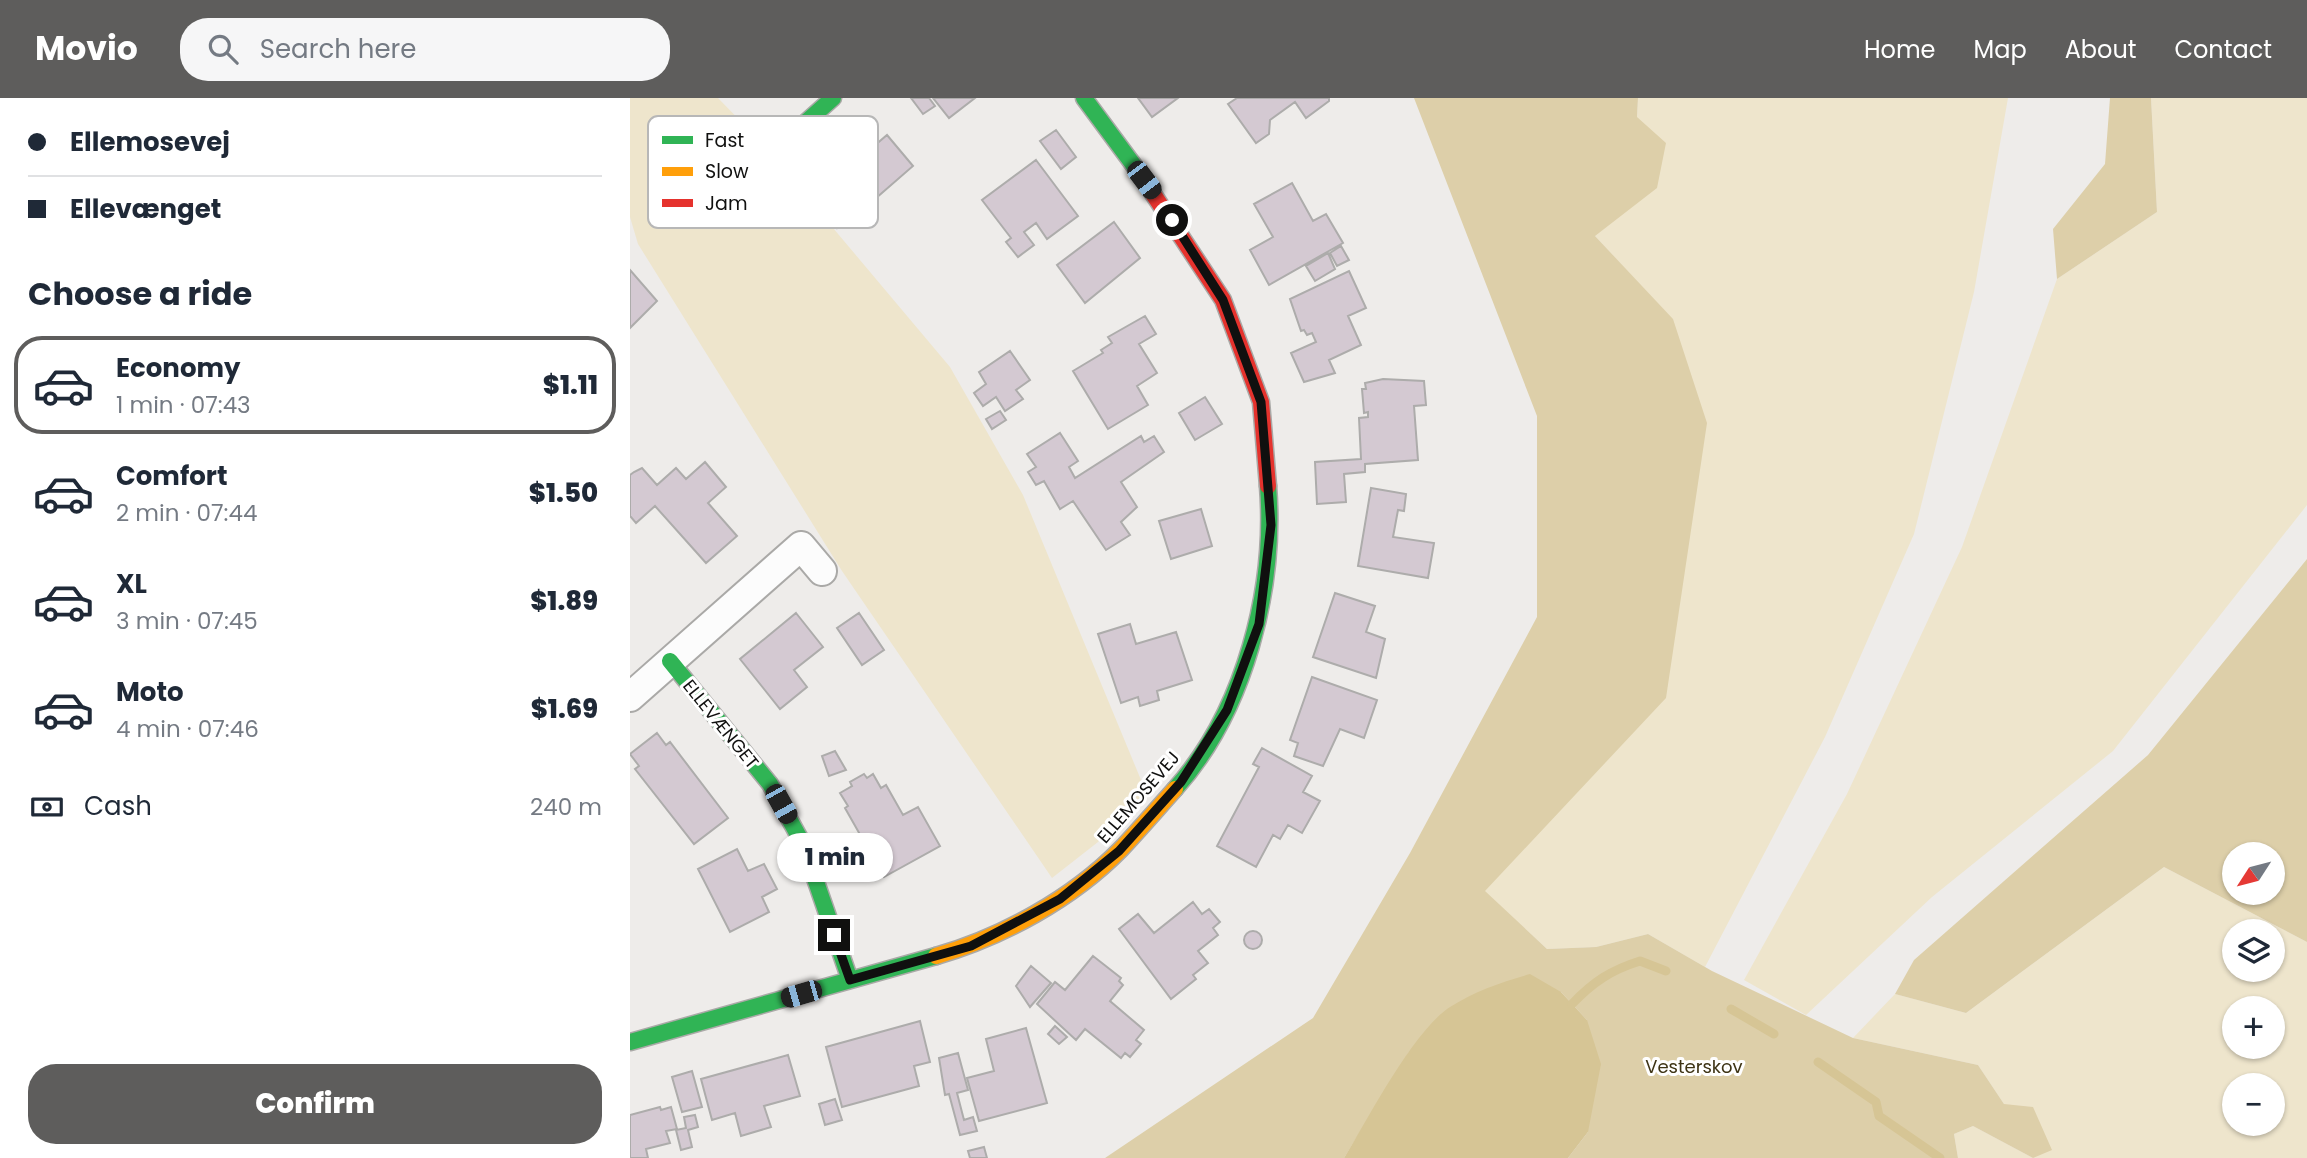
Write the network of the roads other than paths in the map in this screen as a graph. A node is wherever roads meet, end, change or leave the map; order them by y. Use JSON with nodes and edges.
{"nodes":[{"id":1,"x":833,"y":98,"type":"edge"},
{"id":2,"x":1084,"y":98,"type":"edge"},
{"id":3,"x":813,"y":116,"type":"edge"},
{"id":4,"x":822,"y":571,"type":"dead end"},
{"id":5,"x":670,"y":661,"type":"junction"},
{"id":6,"x":630,"y":697,"type":"edge"},
{"id":7,"x":850,"y":980,"type":"junction"},
{"id":8,"x":630,"y":1042,"type":"edge"}],
"edges":[{"from":1,"to":3,"type":"street"},
{"from":2,"to":7,"type":"street","name":"ELLEMOSEVEJ"},
{"from":4,"to":5,"type":"street","name":"ELLEVÆNGET"},
{"from":5,"to":6,"type":"street","name":"ELLEVÆNGET"},
{"from":5,"to":7,"type":"street","name":"ELLEVÆNGET"},
{"from":7,"to":8,"type":"street","name":"ELLEMOSEVEJ"}]}
